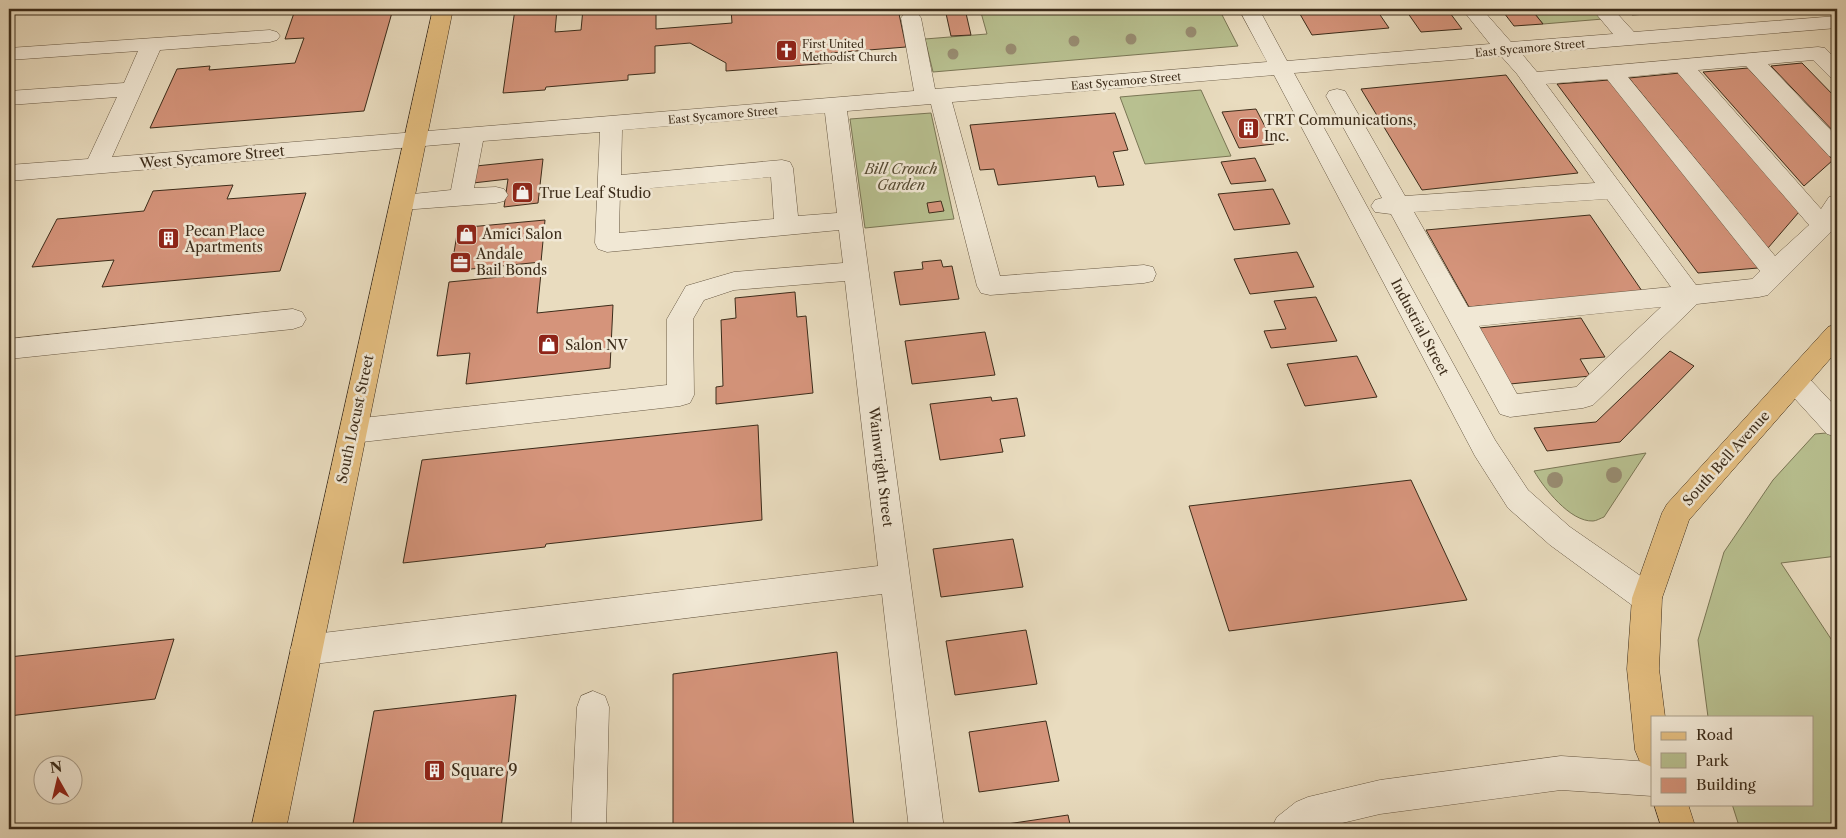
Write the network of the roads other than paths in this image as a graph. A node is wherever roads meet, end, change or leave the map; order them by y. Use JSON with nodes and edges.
{"nodes":[{"id":1,"x":443,"y":9,"type":"edge"},
{"id":2,"x":1249,"y":9,"type":"edge"},
{"id":3,"x":1472,"y":9,"type":"edge"},
{"id":4,"x":1602,"y":9,"type":"edge"},
{"id":5,"x":1619,"y":9,"type":"edge"},
{"id":6,"x":910,"y":18,"type":"dead end"},
{"id":7,"x":1837,"y":22,"type":"edge"},
{"id":8,"x":270,"y":36,"type":"dead end"},
{"id":9,"x":1637,"y":39,"type":"junction"},
{"id":10,"x":152,"y":44,"type":"junction"},
{"id":11,"x":1506,"y":50,"type":"junction"},
{"id":12,"x":9,"y":54,"type":"edge"},
{"id":13,"x":1751,"y":59,"type":"junction"},
{"id":14,"x":1682,"y":65,"type":"junction"},
{"id":15,"x":1281,"y":68,"type":"junction"},
{"id":16,"x":1612,"y":71,"type":"junction"},
{"id":17,"x":1837,"y":72,"type":"edge"},
{"id":18,"x":1531,"y":78,"type":"junction"},
{"id":19,"x":131,"y":89,"type":"junction"},
{"id":20,"x":1337,"y":96,"type":"dead end"},
{"id":21,"x":933,"y":97,"type":"junction"},
{"id":22,"x":9,"y":98,"type":"edge"},
{"id":23,"x":835,"y":105,"type":"junction"},
{"id":24,"x":612,"y":124,"type":"junction"},
{"id":25,"x":474,"y":135,"type":"junction"},
{"id":26,"x":415,"y":140,"type":"junction"},
{"id":27,"x":1837,"y":151,"type":"edge"},
{"id":28,"x":96,"y":166,"type":"junction"},
{"id":29,"x":9,"y":173,"type":"edge"},
{"id":30,"x":611,"y":184,"type":"junction"},
{"id":31,"x":1613,"y":190,"type":"junction"},
{"id":32,"x":496,"y":195,"type":"dead end"},
{"id":33,"x":461,"y":198,"type":"junction"},
{"id":34,"x":402,"y":202,"type":"junction"},
{"id":35,"x":1837,"y":203,"type":"edge"},
{"id":36,"x":1398,"y":204,"type":"junction"},
{"id":37,"x":1356,"y":208,"type":"junction"},
{"id":38,"x":850,"y":220,"type":"junction"},
{"id":39,"x":787,"y":226,"type":"junction"},
{"id":40,"x":1823,"y":226,"type":"junction"},
{"id":41,"x":856,"y":271,"type":"junction"},
{"id":42,"x":1774,"y":272,"type":"junction"},
{"id":43,"x":1144,"y":274,"type":"dead end"},
{"id":44,"x":1690,"y":295,"type":"junction"},
{"id":45,"x":1460,"y":318,"type":"junction"},
{"id":46,"x":293,"y":319,"type":"dead end"},
{"id":47,"x":1837,"y":334,"type":"edge"},
{"id":48,"x":9,"y":349,"type":"edge"},
{"id":49,"x":1795,"y":382,"type":"junction"},
{"id":50,"x":1837,"y":426,"type":"edge"},
{"id":51,"x":353,"y":431,"type":"junction"},
{"id":52,"x":895,"y":578,"type":"junction"},
{"id":53,"x":1647,"y":598,"type":"junction"},
{"id":54,"x":306,"y":650,"type":"junction"},
{"id":55,"x":593,"y":706,"type":"dead end"},
{"id":56,"x":1651,"y":741,"type":"edge"},
{"id":57,"x":1651,"y":779,"type":"edge"},
{"id":58,"x":1672,"y":806,"type":"edge"},
{"id":59,"x":268,"y":829,"type":"edge"},
{"id":60,"x":588,"y":829,"type":"edge"},
{"id":61,"x":927,"y":829,"type":"edge"},
{"id":62,"x":1289,"y":829,"type":"edge"},
{"id":63,"x":1679,"y":829,"type":"edge"}],
"edges":[{"from":1,"to":26,"type":"main road","name":"South Locust Street"},
{"from":2,"to":15,"type":"street","name":"Industrial Street"},
{"from":3,"to":11,"type":"street"},
{"from":4,"to":9,"type":"street"},
{"from":5,"to":9,"type":"street"},
{"from":6,"to":21,"type":"street"},
{"from":7,"to":9,"type":"street","name":"East Sycamore Street"},
{"from":8,"to":10,"type":"street"},
{"from":9,"to":11,"type":"street","name":"East Sycamore Street"},
{"from":10,"to":12,"type":"street"},
{"from":10,"to":19,"type":"street"},
{"from":11,"to":15,"type":"street","name":"East Sycamore Street"},
{"from":11,"to":18,"type":"street"},
{"from":13,"to":14,"type":"street"},
{"from":13,"to":17,"type":"street"},
{"from":13,"to":27,"type":"street"},
{"from":14,"to":16,"type":"street"},
{"from":14,"to":40,"type":"street"},
{"from":15,"to":21,"type":"street","name":"East Sycamore Street"},
{"from":15,"to":37,"type":"street","name":"Industrial Street"},
{"from":16,"to":18,"type":"street"},
{"from":16,"to":42,"type":"street"},
{"from":18,"to":31,"type":"street"},
{"from":19,"to":22,"type":"street"},
{"from":19,"to":28,"type":"street"},
{"from":20,"to":36,"type":"street"},
{"from":21,"to":23,"type":"street","name":"East Sycamore Street"},
{"from":21,"to":43,"type":"street"},
{"from":23,"to":24,"type":"street","name":"East Sycamore Street"},
{"from":23,"to":38,"type":"street","name":"Wainwright Street"},
{"from":24,"to":25,"type":"street","name":"East Sycamore Street"},
{"from":24,"to":30,"type":"street"},
{"from":25,"to":26,"type":"street","name":"East Sycamore Street"},
{"from":25,"to":33,"type":"street"},
{"from":26,"to":28,"type":"street","name":"West Sycamore Street"},
{"from":26,"to":34,"type":"main road","name":"South Locust Street"},
{"from":28,"to":29,"type":"street","name":"West Sycamore Street"},
{"from":30,"to":39,"type":"street"},
{"from":30,"to":39,"type":"street"},
{"from":31,"to":36,"type":"street"},
{"from":31,"to":44,"type":"street"},
{"from":32,"to":33,"type":"street"},
{"from":33,"to":34,"type":"street"},
{"from":34,"to":51,"type":"main road","name":"South Locust Street"},
{"from":35,"to":40,"type":"street"},
{"from":36,"to":37,"type":"street"},
{"from":36,"to":45,"type":"street"},
{"from":37,"to":53,"type":"street","name":"Industrial Street"},
{"from":38,"to":39,"type":"street"},
{"from":38,"to":41,"type":"street","name":"Wainwright Street"},
{"from":40,"to":42,"type":"street"},
{"from":41,"to":51,"type":"street"},
{"from":41,"to":52,"type":"street","name":"Wainwright Street"},
{"from":42,"to":44,"type":"street"},
{"from":44,"to":45,"type":"street"},
{"from":44,"to":45,"type":"street"},
{"from":46,"to":48,"type":"street"},
{"from":47,"to":49,"type":"main road","name":"South Bell Avenue"},
{"from":49,"to":50,"type":"street"},
{"from":49,"to":53,"type":"main road","name":"South Bell Avenue"},
{"from":51,"to":54,"type":"main road","name":"South Locust Street"},
{"from":52,"to":54,"type":"street"},
{"from":52,"to":61,"type":"street","name":"Wainwright Street"},
{"from":53,"to":56,"type":"main road","name":"South Bell Avenue"},
{"from":54,"to":59,"type":"main road","name":"South Locust Street"},
{"from":55,"to":60,"type":"street"},
{"from":57,"to":62,"type":"street"},
{"from":58,"to":63,"type":"main road"}]}
